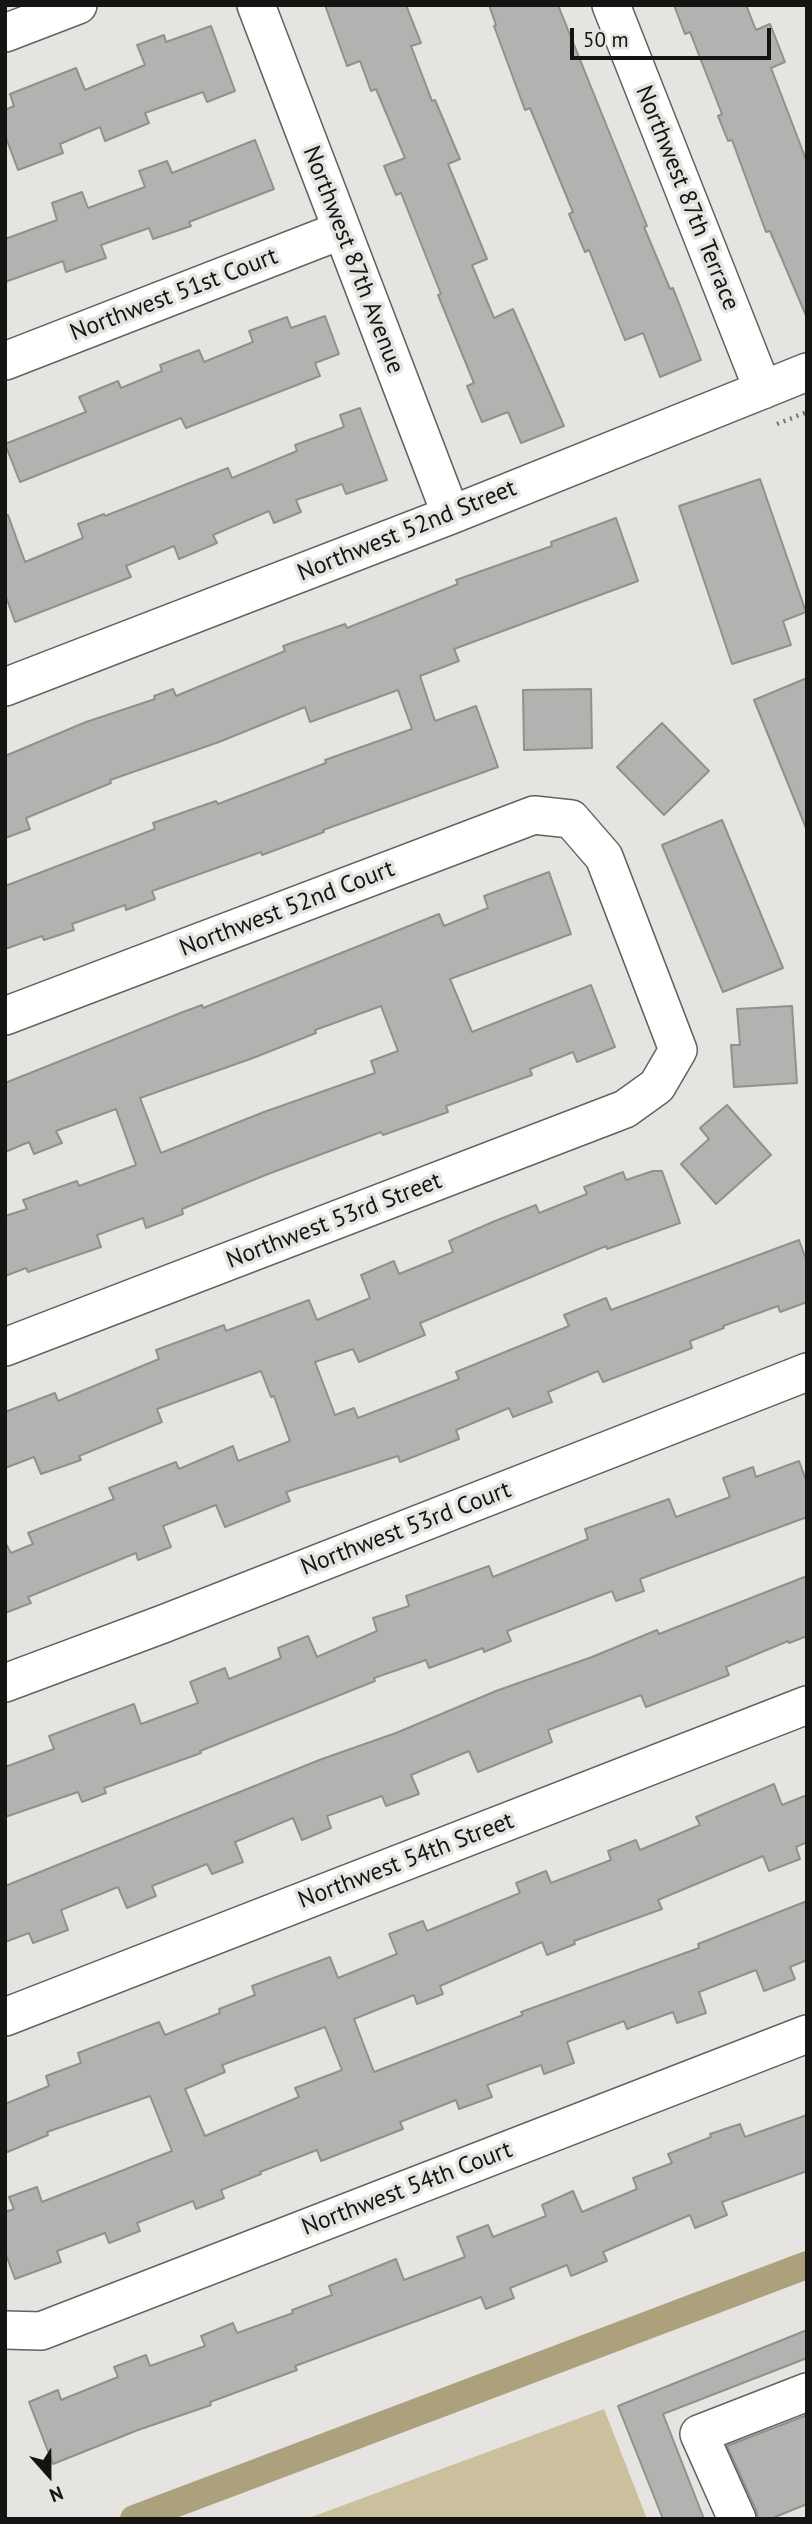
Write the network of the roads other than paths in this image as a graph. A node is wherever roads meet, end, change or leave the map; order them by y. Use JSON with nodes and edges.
{"nodes":[{"id":1,"x":78,"y":5,"type":"edge"},
{"id":2,"x":256,"y":5,"type":"edge"},
{"id":3,"x":611,"y":5,"type":"edge"},
{"id":4,"x":5,"y":33,"type":"edge"},
{"id":5,"x":342,"y":230,"type":"junction"},
{"id":6,"x":5,"y":361,"type":"edge"},
{"id":7,"x":807,"y":372,"type":"edge"},
{"id":8,"x":763,"y":390,"type":"junction"},
{"id":9,"x":450,"y":515,"type":"junction"},
{"id":10,"x":5,"y":687,"type":"edge"},
{"id":11,"x":5,"y":1016,"type":"edge"},
{"id":12,"x":657,"y":1086,"type":"joint"},
{"id":13,"x":5,"y":1347,"type":"edge"},
{"id":14,"x":807,"y":1372,"type":"edge"},
{"id":15,"x":5,"y":1683,"type":"edge"},
{"id":16,"x":807,"y":1705,"type":"edge"},
{"id":17,"x":5,"y":2017,"type":"edge"},
{"id":18,"x":807,"y":2034,"type":"edge"},
{"id":19,"x":5,"y":2330,"type":"edge"},
{"id":20,"x":807,"y":2392,"type":"edge"},
{"id":21,"x":737,"y":2519,"type":"edge"}],
"edges":[{"from":1,"to":4,"type":"street"},
{"from":2,"to":5,"type":"street","name":"Northwest 87th Avenue"},
{"from":3,"to":8,"type":"street","name":"Northwest 87th Terrace"},
{"from":5,"to":6,"type":"street","name":"Northwest 51st Court"},
{"from":5,"to":9,"type":"street","name":"Northwest 87th Avenue"},
{"from":7,"to":8,"type":"street","name":"Northwest 52nd Street"},
{"from":8,"to":9,"type":"street","name":"Northwest 52nd Street"},
{"from":9,"to":10,"type":"street","name":"Northwest 52nd Street"},
{"from":11,"to":12,"type":"street","name":"Northwest 52nd Court"},
{"from":12,"to":13,"type":"street","name":"Northwest 53rd Street"},
{"from":14,"to":15,"type":"street","name":"Northwest 53rd Court"},
{"from":16,"to":17,"type":"street","name":"Northwest 54th Street"},
{"from":18,"to":19,"type":"street","name":"Northwest 54th Court"},
{"from":20,"to":21,"type":"street"}]}
